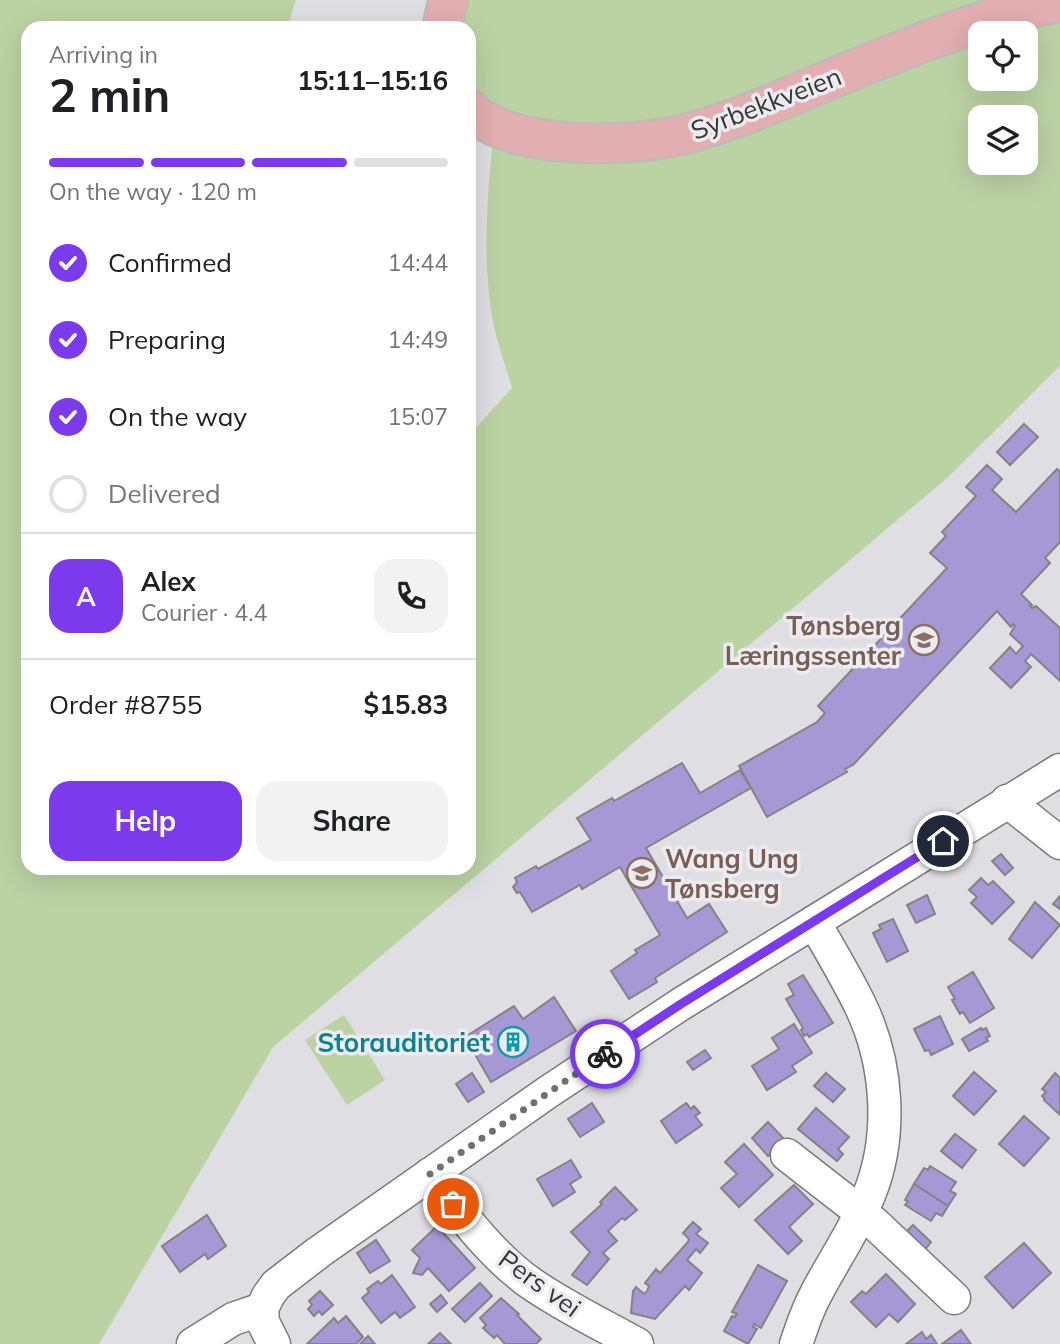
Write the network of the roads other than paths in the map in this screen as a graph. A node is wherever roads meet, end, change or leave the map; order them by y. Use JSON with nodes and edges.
{"nodes":[{"id":1,"x":448,"y":0,"type":"edge"},
{"id":2,"x":1060,"y":2,"type":"edge"},
{"id":3,"x":444,"y":21,"type":"edge"},
{"id":4,"x":476,"y":114,"type":"edge"},
{"id":5,"x":1060,"y":770,"type":"edge"},
{"id":6,"x":1007,"y":801,"type":"junction"},
{"id":7,"x":1060,"y":843,"type":"edge"},
{"id":8,"x":814,"y":922,"type":"junction"},
{"id":9,"x":787,"y":1155,"type":"dead end"},
{"id":10,"x":430,"y":1174,"type":"junction"},
{"id":11,"x":861,"y":1212,"type":"junction"},
{"id":12,"x":954,"y":1298,"type":"dead end"},
{"id":13,"x":262,"y":1310,"type":"junction"},
{"id":14,"x":194,"y":1344,"type":"edge"},
{"id":15,"x":274,"y":1344,"type":"edge"},
{"id":16,"x":637,"y":1344,"type":"edge"},
{"id":17,"x":796,"y":1344,"type":"edge"}],
"edges":[{"from":1,"to":3,"type":"main road"},
{"from":2,"to":4,"type":"main road","name":"Syrbekkveien"},
{"from":5,"to":6,"type":"street"},
{"from":6,"to":7,"type":"street"},
{"from":6,"to":8,"type":"street"},
{"from":8,"to":10,"type":"street"},
{"from":8,"to":11,"type":"street"},
{"from":9,"to":11,"type":"street"},
{"from":10,"to":13,"type":"street"},
{"from":10,"to":16,"type":"street","name":"Pers vei"},
{"from":11,"to":12,"type":"street"},
{"from":11,"to":17,"type":"street"},
{"from":13,"to":14,"type":"street"},
{"from":13,"to":15,"type":"street"}]}
